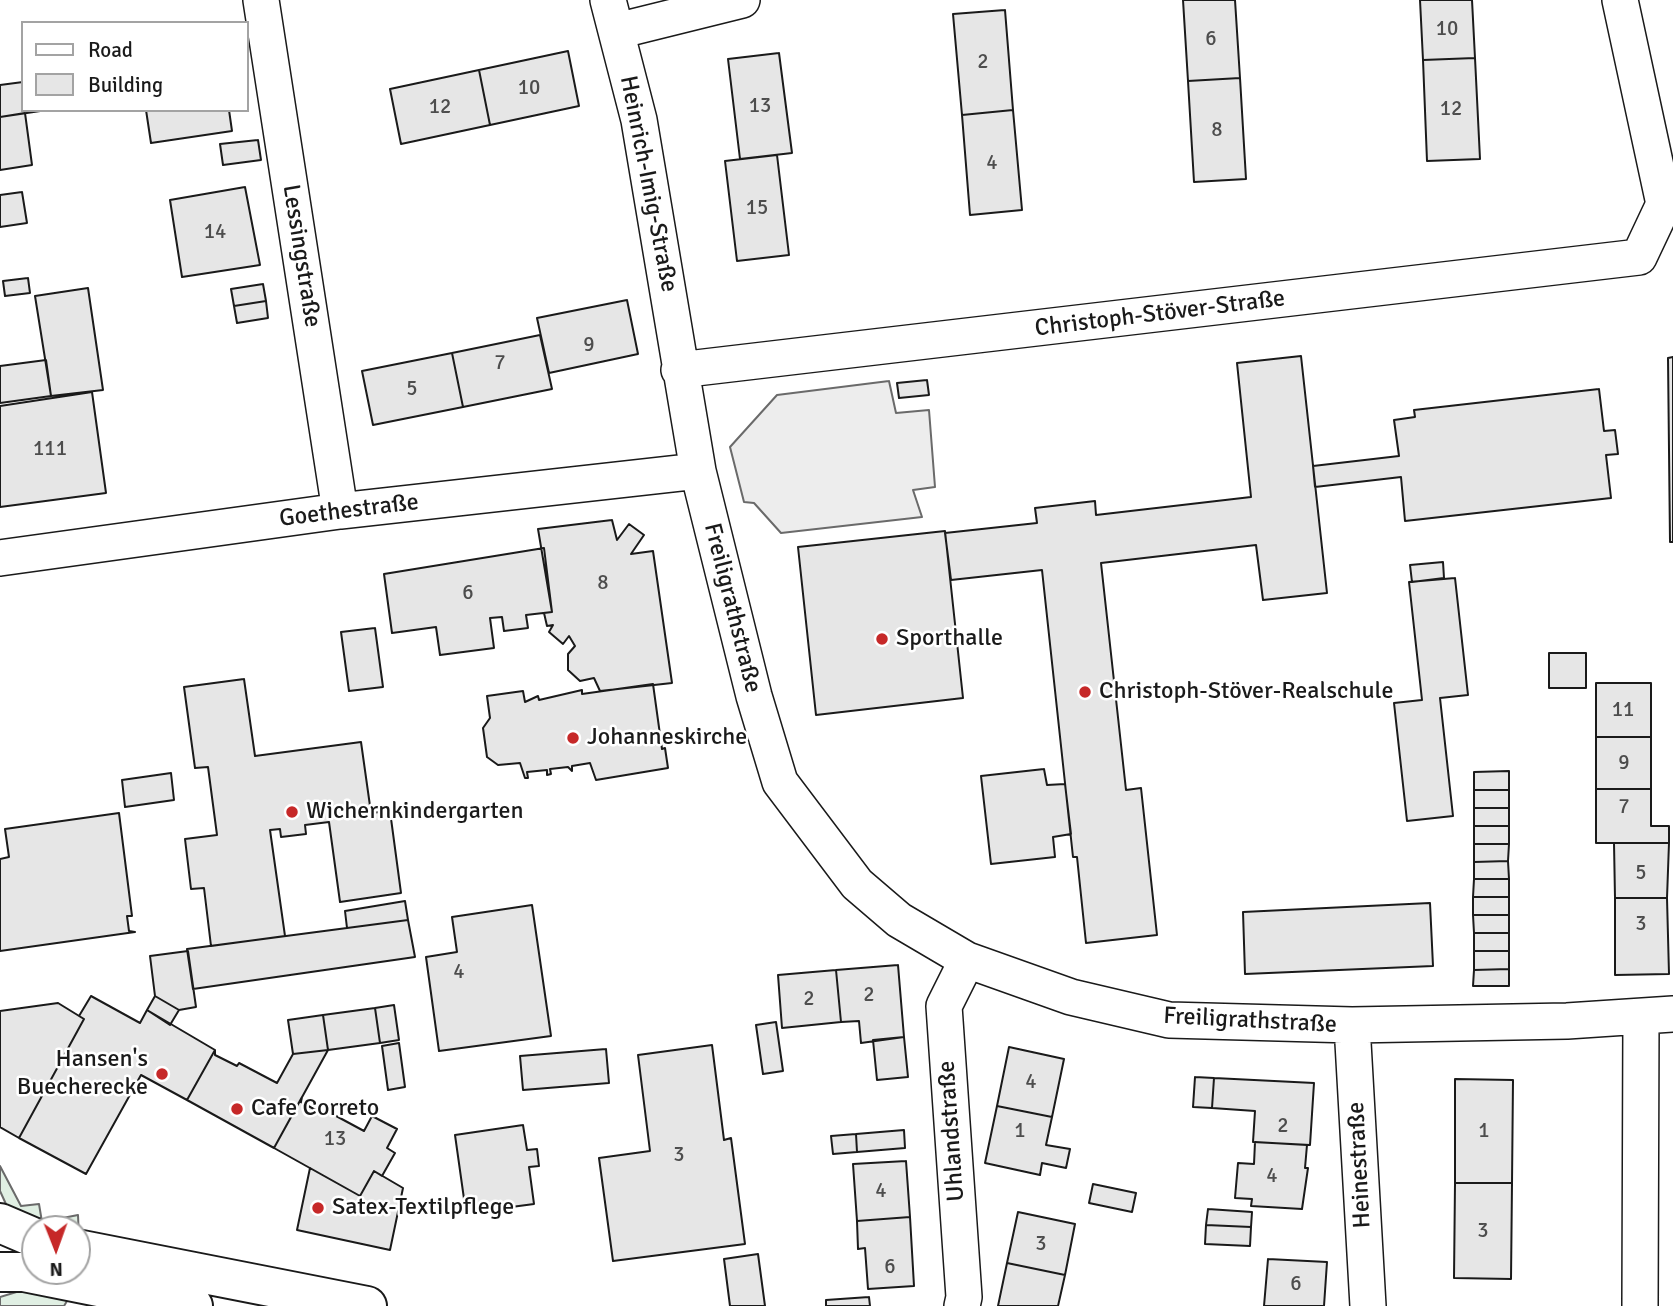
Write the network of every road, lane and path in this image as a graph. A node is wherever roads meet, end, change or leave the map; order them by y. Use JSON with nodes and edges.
{"nodes":[{"id":1,"x":261,"y":0,"type":"edge"},
{"id":2,"x":742,"y":0,"type":"edge"},
{"id":3,"x":1620,"y":0,"type":"edge"},
{"id":4,"x":613,"y":15,"type":"edge"},
{"id":5,"x":680,"y":370,"type":"junction"},
{"id":6,"x":698,"y":471,"type":"junction"},
{"id":7,"x":340,"y":511,"type":"junction"},
{"id":8,"x":0,"y":558,"type":"edge"},
{"id":9,"x":967,"y":960,"type":"junction"},
{"id":10,"x":1657,"y":1016,"type":"edge"},
{"id":11,"x":1352,"y":1025,"type":"junction"},
{"id":12,"x":0,"y":1223,"type":"edge"},
{"id":13,"x":21,"y":1232,"type":"edge"},
{"id":14,"x":91,"y":1252,"type":"edge"},
{"id":15,"x":0,"y":1272,"type":"edge"},
{"id":16,"x":193,"y":1306,"type":"edge"},
{"id":17,"x":367,"y":1306,"type":"edge"},
{"id":18,"x":962,"y":1306,"type":"edge"},
{"id":19,"x":1368,"y":1306,"type":"edge"},
{"id":20,"x":1640,"y":1306,"type":"edge"}],
"edges":[{"from":1,"to":7,"type":"street","name":"Lessingstraße"},
{"from":2,"to":4,"type":"street"},
{"from":3,"to":5,"type":"street","name":"Christoph-Stöver-Straße"},
{"from":4,"to":5,"type":"street","name":"Heinrich-Imig-Straße"},
{"from":5,"to":6,"type":"street","name":"Freiligrathstraße"},
{"from":6,"to":7,"type":"street","name":"Goethestraße"},
{"from":6,"to":9,"type":"street","name":"Freiligrathstraße"},
{"from":7,"to":8,"type":"street","name":"Goethestraße"},
{"from":9,"to":11,"type":"street","name":"Freiligrathstraße"},
{"from":9,"to":18,"type":"street","name":"Uhlandstraße"},
{"from":10,"to":11,"type":"street","name":"Freiligrathstraße"},
{"from":10,"to":20,"type":"street","name":"Freiligrathstraße"},
{"from":11,"to":19,"type":"street","name":"Heinestraße"},
{"from":12,"to":13,"type":"main road"},
{"from":14,"to":17,"type":"main road"},
{"from":15,"to":16,"type":"main road"}]}
